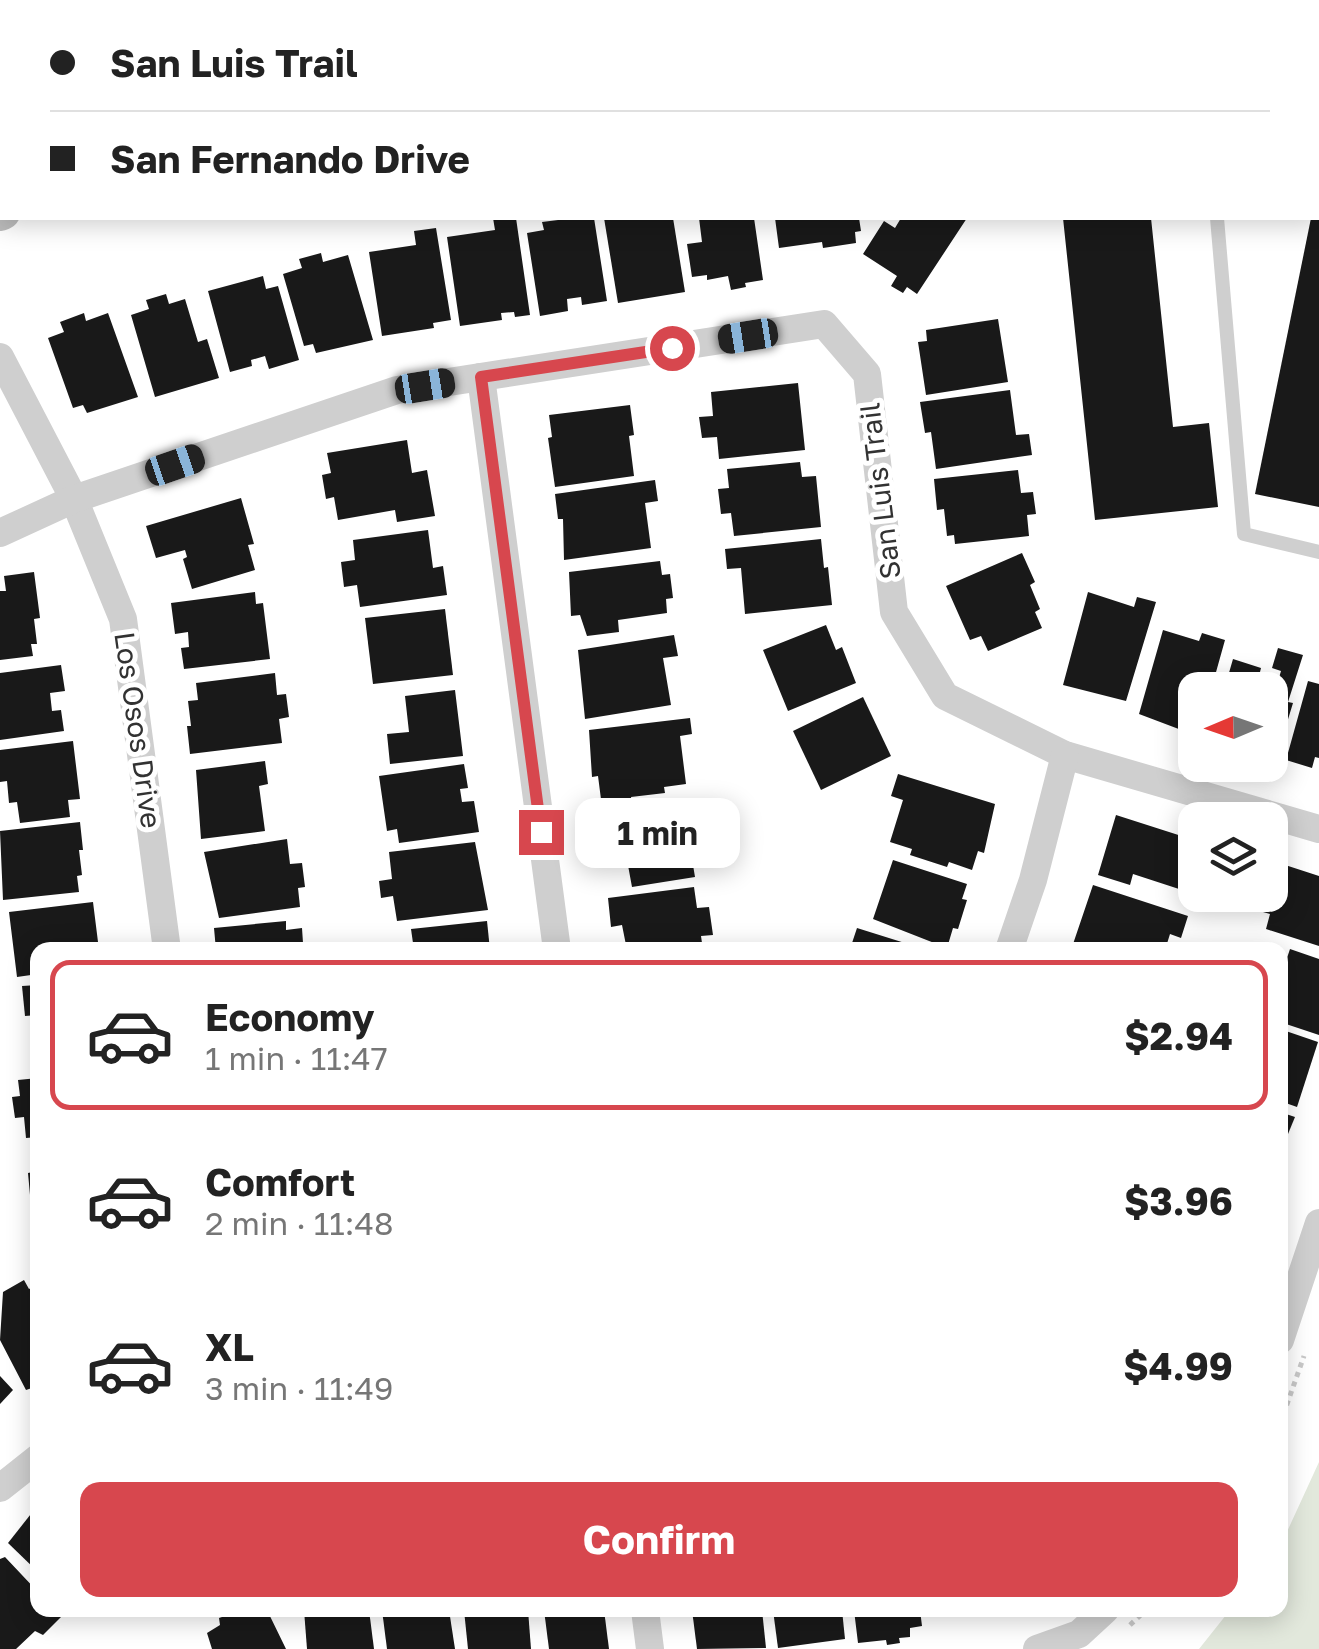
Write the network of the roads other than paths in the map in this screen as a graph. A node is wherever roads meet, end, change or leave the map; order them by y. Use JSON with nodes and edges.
{"nodes":[{"id":1,"x":1217,"y":220,"type":"edge"},
{"id":2,"x":0,"y":357,"type":"edge"},
{"id":3,"x":481,"y":377,"type":"junction"},
{"id":4,"x":74,"y":500,"type":"junction"},
{"id":5,"x":0,"y":533,"type":"edge"},
{"id":6,"x":1319,"y":552,"type":"edge"},
{"id":7,"x":1065,"y":755,"type":"junction"},
{"id":8,"x":1319,"y":829,"type":"edge"},
{"id":9,"x":166,"y":942,"type":"edge"},
{"id":10,"x":556,"y":942,"type":"edge"},
{"id":11,"x":1012,"y":942,"type":"edge"},
{"id":12,"x":1319,"y":1223,"type":"edge"},
{"id":13,"x":1294,"y":1344,"type":"edge"},
{"id":14,"x":30,"y":1464,"type":"edge"},
{"id":15,"x":0,"y":1488,"type":"edge"},
{"id":16,"x":645,"y":1617,"type":"edge"},
{"id":17,"x":1097,"y":1617,"type":"edge"},
{"id":18,"x":650,"y":1649,"type":"edge"},
{"id":19,"x":1038,"y":1649,"type":"edge"}],
"edges":[{"from":1,"to":6,"type":"lane"},
{"from":2,"to":4,"type":"street","name":"Los Osos Drive"},
{"from":3,"to":4,"type":"street","name":"San Luis Trail"},
{"from":3,"to":7,"type":"street","name":"San Luis Trail"},
{"from":3,"to":10,"type":"street"},
{"from":4,"to":5,"type":"street","name":"San Luis Trail"},
{"from":4,"to":9,"type":"street","name":"Los Osos Drive"},
{"from":7,"to":8,"type":"street","name":"San Luis Trail"},
{"from":7,"to":11,"type":"street"},
{"from":12,"to":13,"type":"street"},
{"from":14,"to":15,"type":"street"},
{"from":16,"to":18,"type":"street"},
{"from":17,"to":19,"type":"street"}]}
